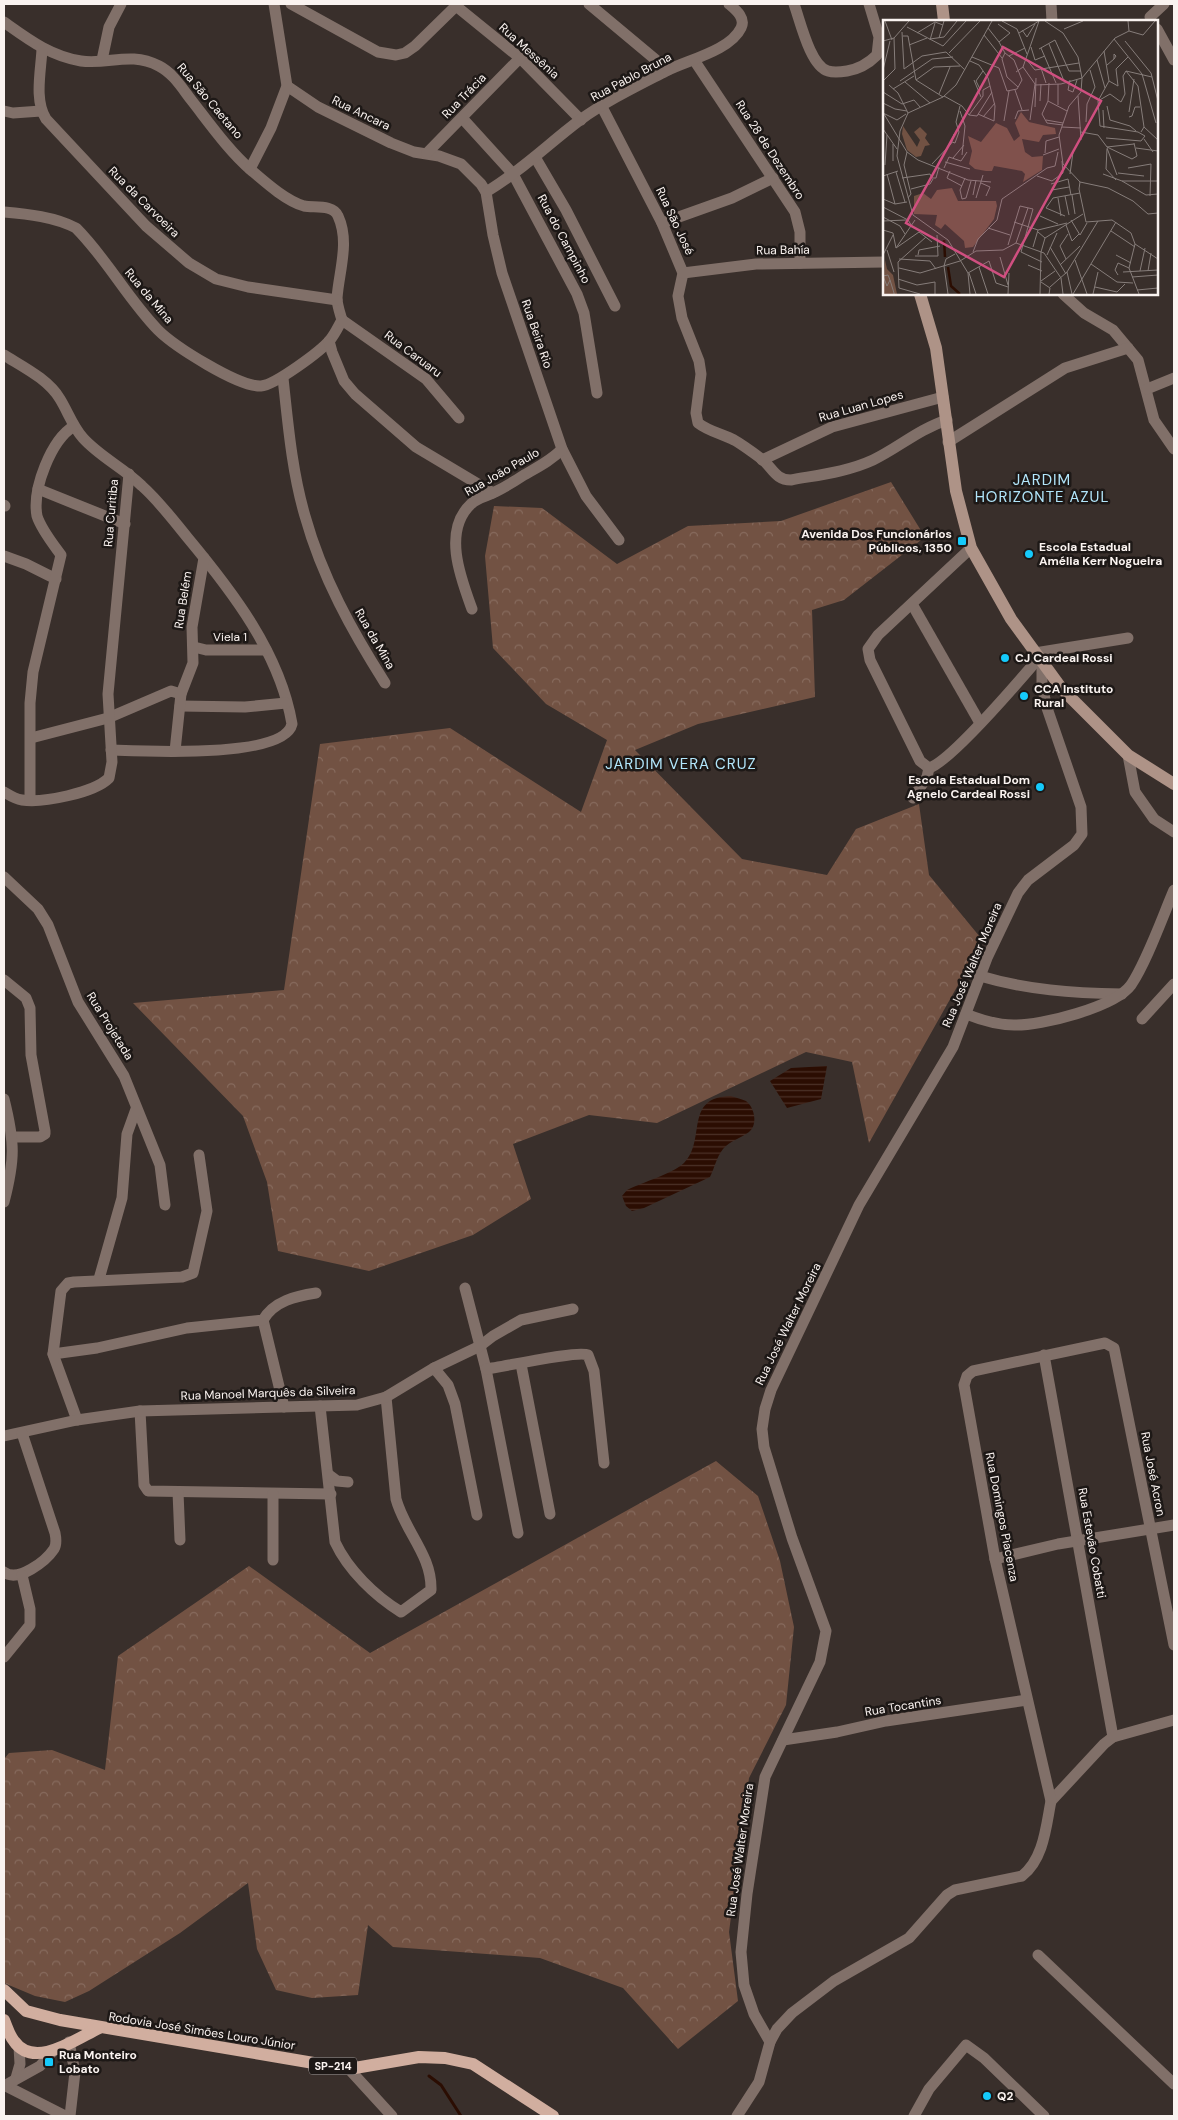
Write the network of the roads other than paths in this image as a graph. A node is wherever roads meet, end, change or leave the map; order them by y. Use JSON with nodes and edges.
{"nodes":[{"id":1,"x":121,"y":4,"type":"edge"},
{"id":2,"x":274,"y":4,"type":"edge"},
{"id":3,"x":291,"y":4,"type":"edge"},
{"id":4,"x":589,"y":4,"type":"edge"},
{"id":5,"x":794,"y":4,"type":"edge"},
{"id":6,"x":869,"y":4,"type":"edge"},
{"id":7,"x":942,"y":4,"type":"edge"},
{"id":8,"x":1051,"y":4,"type":"edge"},
{"id":9,"x":1148,"y":4,"type":"edge"},
{"id":10,"x":1164,"y":4,"type":"edge"},
{"id":11,"x":457,"y":5,"type":"edge"},
{"id":12,"x":733,"y":5,"type":"edge"},
{"id":13,"x":1151,"y":19,"type":"edge"},
{"id":14,"x":944,"y":20,"type":"edge"},
{"id":15,"x":1052,"y":20,"type":"edge"},
{"id":16,"x":4,"y":22,"type":"edge"},
{"id":17,"x":1158,"y":31,"type":"edge"},
{"id":18,"x":42,"y":49,"type":"junction"},
{"id":19,"x":520,"y":58,"type":"junction"},
{"id":20,"x":102,"y":60,"type":"junction"},
{"id":21,"x":694,"y":60,"type":"junction"},
{"id":22,"x":1174,"y":60,"type":"edge"},
{"id":23,"x":668,"y":70,"type":"junction"},
{"id":24,"x":287,"y":86,"type":"junction"},
{"id":25,"x":602,"y":107,"type":"junction"},
{"id":26,"x":4,"y":111,"type":"edge"},
{"id":27,"x":41,"y":112,"type":"junction"},
{"id":28,"x":463,"y":119,"type":"junction"},
{"id":29,"x":581,"y":120,"type":"junction"},
{"id":30,"x":427,"y":153,"type":"junction"},
{"id":31,"x":535,"y":157,"type":"junction"},
{"id":32,"x":250,"y":169,"type":"junction"},
{"id":33,"x":514,"y":174,"type":"junction"},
{"id":34,"x":773,"y":178,"type":"junction"},
{"id":35,"x":486,"y":192,"type":"junction"},
{"id":36,"x":4,"y":212,"type":"edge"},
{"id":37,"x":662,"y":223,"type":"junction"},
{"id":38,"x":883,"y":262,"type":"edge"},
{"id":39,"x":800,"y":263,"type":"junction"},
{"id":40,"x":683,"y":273,"type":"junction"},
{"id":41,"x":920,"y":295,"type":"edge"},
{"id":42,"x":1064,"y":295,"type":"edge"},
{"id":43,"x":337,"y":300,"type":"junction"},
{"id":44,"x":615,"y":306,"type":"dead end"},
{"id":45,"x":342,"y":320,"type":"junction"},
{"id":46,"x":329,"y":341,"type":"junction"},
{"id":47,"x":1128,"y":348,"type":"junction"},
{"id":48,"x":4,"y":355,"type":"edge"},
{"id":49,"x":283,"y":378,"type":"junction"},
{"id":50,"x":1174,"y":378,"type":"edge"},
{"id":51,"x":1147,"y":389,"type":"junction"},
{"id":52,"x":596,"y":393,"type":"dead end"},
{"id":53,"x":944,"y":397,"type":"junction"},
{"id":54,"x":459,"y":418,"type":"dead end"},
{"id":55,"x":946,"y":420,"type":"junction"},
{"id":56,"x":74,"y":426,"type":"junction"},
{"id":57,"x":948,"y":442,"type":"junction"},
{"id":58,"x":562,"y":449,"type":"junction"},
{"id":59,"x":1174,"y":449,"type":"edge"},
{"id":60,"x":762,"y":460,"type":"junction"},
{"id":61,"x":128,"y":474,"type":"junction"},
{"id":62,"x":38,"y":489,"type":"junction"},
{"id":63,"x":493,"y":493,"type":"junction"},
{"id":64,"x":125,"y":524,"type":"junction"},
{"id":65,"x":619,"y":540,"type":"dead end"},
{"id":66,"x":971,"y":548,"type":"junction"},
{"id":67,"x":4,"y":556,"type":"edge"},
{"id":68,"x":204,"y":558,"type":"junction"},
{"id":69,"x":56,"y":579,"type":"junction"},
{"id":70,"x":912,"y":604,"type":"junction"},
{"id":71,"x":472,"y":609,"type":"dead end"},
{"id":72,"x":1128,"y":638,"type":"dead end"},
{"id":73,"x":194,"y":647,"type":"junction"},
{"id":74,"x":266,"y":650,"type":"junction"},
{"id":75,"x":1038,"y":659,"type":"junction"},
{"id":76,"x":385,"y":683,"type":"dead end"},
{"id":77,"x":181,"y":694,"type":"junction"},
{"id":78,"x":286,"y":703,"type":"junction"},
{"id":79,"x":180,"y":706,"type":"junction"},
{"id":80,"x":108,"y":718,"type":"junction"},
{"id":81,"x":980,"y":723,"type":"junction"},
{"id":82,"x":31,"y":738,"type":"junction"},
{"id":83,"x":111,"y":750,"type":"junction"},
{"id":84,"x":175,"y":751,"type":"junction"},
{"id":85,"x":1128,"y":755,"type":"junction"},
{"id":86,"x":929,"y":768,"type":"junction"},
{"id":87,"x":1174,"y":784,"type":"edge"},
{"id":88,"x":4,"y":792,"type":"edge"},
{"id":89,"x":913,"y":798,"type":"dead end"},
{"id":90,"x":30,"y":800,"type":"junction"},
{"id":91,"x":1174,"y":832,"type":"edge"},
{"id":92,"x":4,"y":877,"type":"edge"},
{"id":93,"x":1174,"y":890,"type":"edge"},
{"id":94,"x":980,"y":976,"type":"junction"},
{"id":95,"x":4,"y":980,"type":"edge"},
{"id":96,"x":1174,"y":984,"type":"edge"},
{"id":97,"x":1123,"y":994,"type":"junction"},
{"id":98,"x":966,"y":1014,"type":"junction"},
{"id":99,"x":1142,"y":1019,"type":"dead end"},
{"id":100,"x":4,"y":1099,"type":"edge"},
{"id":101,"x":136,"y":1109,"type":"junction"},
{"id":102,"x":13,"y":1137,"type":"junction"},
{"id":103,"x":199,"y":1155,"type":"dead end"},
{"id":104,"x":4,"y":1202,"type":"edge"},
{"id":105,"x":165,"y":1204,"type":"dead end"},
{"id":106,"x":99,"y":1279,"type":"junction"},
{"id":107,"x":465,"y":1288,"type":"dead end"},
{"id":108,"x":316,"y":1293,"type":"dead end"},
{"id":109,"x":573,"y":1309,"type":"dead end"},
{"id":110,"x":263,"y":1320,"type":"junction"},
{"id":111,"x":1105,"y":1343,"type":"joint"},
{"id":112,"x":480,"y":1346,"type":"junction"},
{"id":113,"x":53,"y":1354,"type":"junction"},
{"id":114,"x":1044,"y":1355,"type":"junction"},
{"id":115,"x":521,"y":1364,"type":"junction"},
{"id":116,"x":434,"y":1368,"type":"junction"},
{"id":117,"x":486,"y":1369,"type":"junction"},
{"id":118,"x":386,"y":1397,"type":"junction"},
{"id":119,"x":320,"y":1406,"type":"junction"},
{"id":120,"x":284,"y":1407,"type":"junction"},
{"id":121,"x":140,"y":1411,"type":"junction"},
{"id":122,"x":77,"y":1420,"type":"junction"},
{"id":123,"x":22,"y":1433,"type":"junction"},
{"id":124,"x":4,"y":1436,"type":"edge"},
{"id":125,"x":604,"y":1463,"type":"dead end"},
{"id":126,"x":329,"y":1475,"type":"junction"},
{"id":127,"x":348,"y":1482,"type":"dead end"},
{"id":128,"x":178,"y":1492,"type":"junction"},
{"id":129,"x":272,"y":1494,"type":"junction"},
{"id":130,"x":331,"y":1494,"type":"junction"},
{"id":131,"x":550,"y":1514,"type":"dead end"},
{"id":132,"x":477,"y":1515,"type":"dead end"},
{"id":133,"x":1174,"y":1525,"type":"edge"},
{"id":134,"x":1150,"y":1530,"type":"junction"},
{"id":135,"x":518,"y":1533,"type":"dead end"},
{"id":136,"x":180,"y":1540,"type":"dead end"},
{"id":137,"x":1077,"y":1541,"type":"junction"},
{"id":138,"x":995,"y":1559,"type":"junction"},
{"id":139,"x":273,"y":1560,"type":"dead end"},
{"id":140,"x":4,"y":1572,"type":"edge"},
{"id":141,"x":22,"y":1575,"type":"junction"},
{"id":142,"x":1170,"y":1612,"type":"edge"},
{"id":143,"x":1174,"y":1645,"type":"edge"},
{"id":144,"x":4,"y":1657,"type":"edge"},
{"id":145,"x":1027,"y":1700,"type":"junction"},
{"id":146,"x":1174,"y":1720,"type":"edge"},
{"id":147,"x":1113,"y":1737,"type":"junction"},
{"id":148,"x":783,"y":1740,"type":"junction"},
{"id":149,"x":1050,"y":1801,"type":"junction"},
{"id":150,"x":1038,"y":1955,"type":"dead end"},
{"id":151,"x":4,"y":1990,"type":"edge"},
{"id":152,"x":26,"y":2011,"type":"junction"},
{"id":153,"x":4,"y":2020,"type":"edge"},
{"id":154,"x":60,"y":2020,"type":"junction"},
{"id":155,"x":99,"y":2028,"type":"junction"},
{"id":156,"x":68,"y":2042,"type":"junction"},
{"id":157,"x":770,"y":2042,"type":"junction"},
{"id":158,"x":16,"y":2044,"type":"junction"},
{"id":159,"x":54,"y":2050,"type":"junction"},
{"id":160,"x":349,"y":2069,"type":"junction"},
{"id":161,"x":7,"y":2084,"type":"edge"},
{"id":162,"x":1174,"y":2084,"type":"edge"},
{"id":163,"x":65,"y":2116,"type":"edge"},
{"id":164,"x":70,"y":2116,"type":"edge"},
{"id":165,"x":392,"y":2116,"type":"edge"},
{"id":166,"x":553,"y":2116,"type":"edge"},
{"id":167,"x":737,"y":2116,"type":"edge"},
{"id":168,"x":914,"y":2116,"type":"edge"},
{"id":169,"x":1044,"y":2116,"type":"edge"}],
"edges":[{"from":1,"to":20,"type":"street"},
{"from":2,"to":24,"type":"street"},
{"from":3,"to":11,"type":"street"},
{"from":4,"to":23,"type":"street"},
{"from":5,"to":6,"type":"street"},
{"from":7,"to":14,"type":"street"},
{"from":8,"to":15,"type":"street"},
{"from":9,"to":13,"type":"street"},
{"from":10,"to":13,"type":"street"},
{"from":11,"to":19,"type":"street","name":"Rua Messênia"},
{"from":12,"to":21,"type":"street","name":"Rua Pablo Bruna"},
{"from":16,"to":18,"type":"street","name":"Rua São Caetano"},
{"from":17,"to":22,"type":"street"},
{"from":18,"to":20,"type":"street","name":"Rua São Caetano"},
{"from":18,"to":27,"type":"street"},
{"from":19,"to":28,"type":"street","name":"Rua Trácia"},
{"from":19,"to":29,"type":"street","name":"Rua Messênia"},
{"from":20,"to":32,"type":"street","name":"Rua São Caetano"},
{"from":21,"to":23,"type":"street","name":"Rua Pablo Bruna"},
{"from":21,"to":34,"type":"street","name":"Rua 28 de Dezembro"},
{"from":23,"to":25,"type":"street","name":"Rua Pablo Bruna"},
{"from":24,"to":30,"type":"street","name":"Rua Ancara"},
{"from":24,"to":32,"type":"street"},
{"from":25,"to":29,"type":"street","name":"Rua Pablo Bruna"},
{"from":25,"to":37,"type":"street","name":"Rua São José"},
{"from":26,"to":27,"type":"street"},
{"from":27,"to":43,"type":"street","name":"Rua da Carvoeira"},
{"from":28,"to":30,"type":"street","name":"Rua Trácia"},
{"from":28,"to":33,"type":"street","name":"Rua do Campinho"},
{"from":29,"to":31,"type":"street","name":"Rua Pablo Bruna"},
{"from":30,"to":35,"type":"street","name":"Rua Beira Rio"},
{"from":31,"to":33,"type":"street","name":"Rua Pablo Bruna"},
{"from":31,"to":44,"type":"street"},
{"from":32,"to":43,"type":"street","name":"Rua São Caetano"},
{"from":33,"to":35,"type":"street","name":"Rua Pablo Bruna"},
{"from":33,"to":52,"type":"street","name":"Rua do Campinho"},
{"from":34,"to":37,"type":"street"},
{"from":34,"to":39,"type":"street","name":"Rua 28 de Dezembro"},
{"from":35,"to":58,"type":"street","name":"Rua Beira Rio"},
{"from":36,"to":49,"type":"street","name":"Rua da Mina"},
{"from":37,"to":40,"type":"street","name":"Rua São José"},
{"from":38,"to":39,"type":"street","name":"Rua Bahía"},
{"from":39,"to":40,"type":"street","name":"Rua Bahía"},
{"from":40,"to":60,"type":"street","name":"Rua São José"},
{"from":41,"to":53,"type":"street"},
{"from":42,"to":47,"type":"street"},
{"from":43,"to":45,"type":"street"},
{"from":45,"to":46,"type":"street","name":"Rua da Mina"},
{"from":45,"to":54,"type":"street","name":"Rua Caruaru"},
{"from":46,"to":49,"type":"street","name":"Rua da Mina"},
{"from":46,"to":63,"type":"street"},
{"from":47,"to":51,"type":"street"},
{"from":47,"to":57,"type":"street"},
{"from":48,"to":56,"type":"street"},
{"from":49,"to":76,"type":"street","name":"Rua da Mina"},
{"from":50,"to":51,"type":"street"},
{"from":51,"to":59,"type":"street"},
{"from":53,"to":55,"type":"street"},
{"from":53,"to":60,"type":"street","name":"Rua Luan Lopes"},
{"from":55,"to":57,"type":"street"},
{"from":55,"to":60,"type":"street"},
{"from":56,"to":61,"type":"street"},
{"from":56,"to":62,"type":"street"},
{"from":57,"to":66,"type":"street"},
{"from":58,"to":63,"type":"street","name":"Rua João Paulo"},
{"from":58,"to":65,"type":"street","name":"Rua Beira Rio"},
{"from":61,"to":64,"type":"street","name":"Rua Curitiba"},
{"from":61,"to":68,"type":"street","name":"Rua Curitiba"},
{"from":62,"to":64,"type":"street"},
{"from":62,"to":69,"type":"street"},
{"from":63,"to":71,"type":"street","name":"Rua João Paulo"},
{"from":64,"to":80,"type":"street","name":"Rua Curitiba"},
{"from":66,"to":70,"type":"street"},
{"from":66,"to":75,"type":"street"},
{"from":67,"to":69,"type":"street"},
{"from":68,"to":73,"type":"street","name":"Rua Belém"},
{"from":68,"to":74,"type":"street","name":"Rua Curitiba"},
{"from":69,"to":82,"type":"street"},
{"from":70,"to":81,"type":"street"},
{"from":70,"to":86,"type":"street"},
{"from":72,"to":75,"type":"street"},
{"from":73,"to":74,"type":"street","name":"Viela 1"},
{"from":73,"to":77,"type":"street","name":"Rua Belém"},
{"from":74,"to":78,"type":"street","name":"Rua Curitiba"},
{"from":75,"to":81,"type":"street"},
{"from":75,"to":85,"type":"street"},
{"from":75,"to":94,"type":"street","name":"Rua José Walter Moreira"},
{"from":77,"to":79,"type":"street","name":"Rua Belém"},
{"from":77,"to":80,"type":"street"},
{"from":78,"to":79,"type":"street"},
{"from":78,"to":84,"type":"street","name":"Rua Curitiba"},
{"from":79,"to":84,"type":"street","name":"Rua Belém"},
{"from":80,"to":82,"type":"street"},
{"from":80,"to":83,"type":"street","name":"Rua Curitiba"},
{"from":81,"to":86,"type":"street"},
{"from":82,"to":90,"type":"street"},
{"from":83,"to":84,"type":"street"},
{"from":83,"to":90,"type":"street","name":"Rua Curitiba"},
{"from":85,"to":87,"type":"street"},
{"from":85,"to":91,"type":"street"},
{"from":86,"to":89,"type":"street"},
{"from":88,"to":90,"type":"street"},
{"from":92,"to":101,"type":"street","name":"Rua Projetada"},
{"from":93,"to":97,"type":"street"},
{"from":94,"to":97,"type":"street"},
{"from":94,"to":98,"type":"street","name":"Rua José Walter Moreira"},
{"from":95,"to":102,"type":"street"},
{"from":96,"to":99,"type":"street"},
{"from":97,"to":98,"type":"street"},
{"from":98,"to":148,"type":"street","name":"Rua José Walter Moreira"},
{"from":100,"to":102,"type":"street"},
{"from":101,"to":105,"type":"street","name":"Rua Projetada"},
{"from":101,"to":106,"type":"street"},
{"from":102,"to":104,"type":"street"},
{"from":103,"to":106,"type":"street"},
{"from":106,"to":113,"type":"street"},
{"from":107,"to":112,"type":"street"},
{"from":108,"to":110,"type":"street"},
{"from":109,"to":112,"type":"street","name":"Rua Manoel Marquês da Silveira"},
{"from":110,"to":113,"type":"street"},
{"from":110,"to":120,"type":"street"},
{"from":111,"to":114,"type":"street","name":"Rua Domingos Piacenza"},
{"from":111,"to":134,"type":"street","name":"Rua José Acron"},
{"from":112,"to":116,"type":"street","name":"Rua Manoel Marquês da Silveira"},
{"from":112,"to":117,"type":"street"},
{"from":113,"to":122,"type":"street"},
{"from":114,"to":137,"type":"street","name":"Rua Estevão Cobatti"},
{"from":114,"to":138,"type":"street","name":"Rua Domingos Piacenza"},
{"from":115,"to":117,"type":"street"},
{"from":115,"to":125,"type":"street"},
{"from":115,"to":131,"type":"street"},
{"from":116,"to":118,"type":"street","name":"Rua Manoel Marquês da Silveira"},
{"from":116,"to":132,"type":"street"},
{"from":117,"to":135,"type":"street"},
{"from":118,"to":119,"type":"street","name":"Rua Manoel Marquês da Silveira"},
{"from":118,"to":130,"type":"street"},
{"from":119,"to":120,"type":"street","name":"Rua Manoel Marquês da Silveira"},
{"from":119,"to":126,"type":"street"},
{"from":120,"to":121,"type":"street","name":"Rua Manoel Marquês da Silveira"},
{"from":121,"to":122,"type":"street","name":"Rua Manoel Marquês da Silveira"},
{"from":121,"to":128,"type":"street"},
{"from":122,"to":123,"type":"street","name":"Rua Manoel Marquês da Silveira"},
{"from":123,"to":124,"type":"street","name":"Rua Manoel Marquês da Silveira"},
{"from":123,"to":141,"type":"street"},
{"from":126,"to":127,"type":"street"},
{"from":126,"to":130,"type":"street"},
{"from":128,"to":129,"type":"street"},
{"from":128,"to":136,"type":"street"},
{"from":129,"to":130,"type":"street"},
{"from":129,"to":139,"type":"street"},
{"from":133,"to":134,"type":"street"},
{"from":134,"to":137,"type":"street"},
{"from":134,"to":142,"type":"street","name":"Rua José Acron"},
{"from":137,"to":138,"type":"street"},
{"from":137,"to":147,"type":"street","name":"Rua Estevão Cobatti"},
{"from":138,"to":145,"type":"street","name":"Rua Domingos Piacenza"},
{"from":140,"to":141,"type":"street"},
{"from":141,"to":144,"type":"street"},
{"from":142,"to":143,"type":"street","name":"Rua José Acron"},
{"from":145,"to":148,"type":"street","name":"Rua Tocantins"},
{"from":145,"to":149,"type":"street","name":"Rua Domingos Piacenza"},
{"from":146,"to":147,"type":"street"},
{"from":147,"to":149,"type":"street"},
{"from":148,"to":157,"type":"street","name":"Rua José Walter Moreira"},
{"from":149,"to":157,"type":"street"},
{"from":150,"to":162,"type":"street"},
{"from":151,"to":152,"type":"main road","name":"Rodovia José Simões Louro Júnior","number":"SP-214"},
{"from":152,"to":154,"type":"main road","name":"Rodovia José Simões Louro Júnior","number":"SP-214"},
{"from":152,"to":158,"type":"main road"},
{"from":153,"to":158,"type":"main road"},
{"from":154,"to":155,"type":"main road","name":"Rodovia José Simões Louro Júnior","number":"SP-214"},
{"from":154,"to":156,"type":"main road"},
{"from":155,"to":156,"type":"main road","name":"Rodovia José Simões Louro Júnior"},
{"from":155,"to":160,"type":"main road","name":"Rodovia José Simões Louro Júnior","number":"SP-214"},
{"from":156,"to":159,"type":"main road","name":"Rodovia José Simões Louro Júnior"},
{"from":156,"to":164,"type":"street"},
{"from":157,"to":167,"type":"street"},
{"from":158,"to":159,"type":"main road","name":"Rodovia José Simões Louro Júnior"},
{"from":158,"to":161,"type":"street"},
{"from":159,"to":161,"type":"street"},
{"from":160,"to":165,"type":"street"},
{"from":160,"to":166,"type":"main road","name":"Rodovia José Simões Louro Júnior","number":"SP-214"},
{"from":161,"to":163,"type":"street"},
{"from":168,"to":169,"type":"street"}]}
